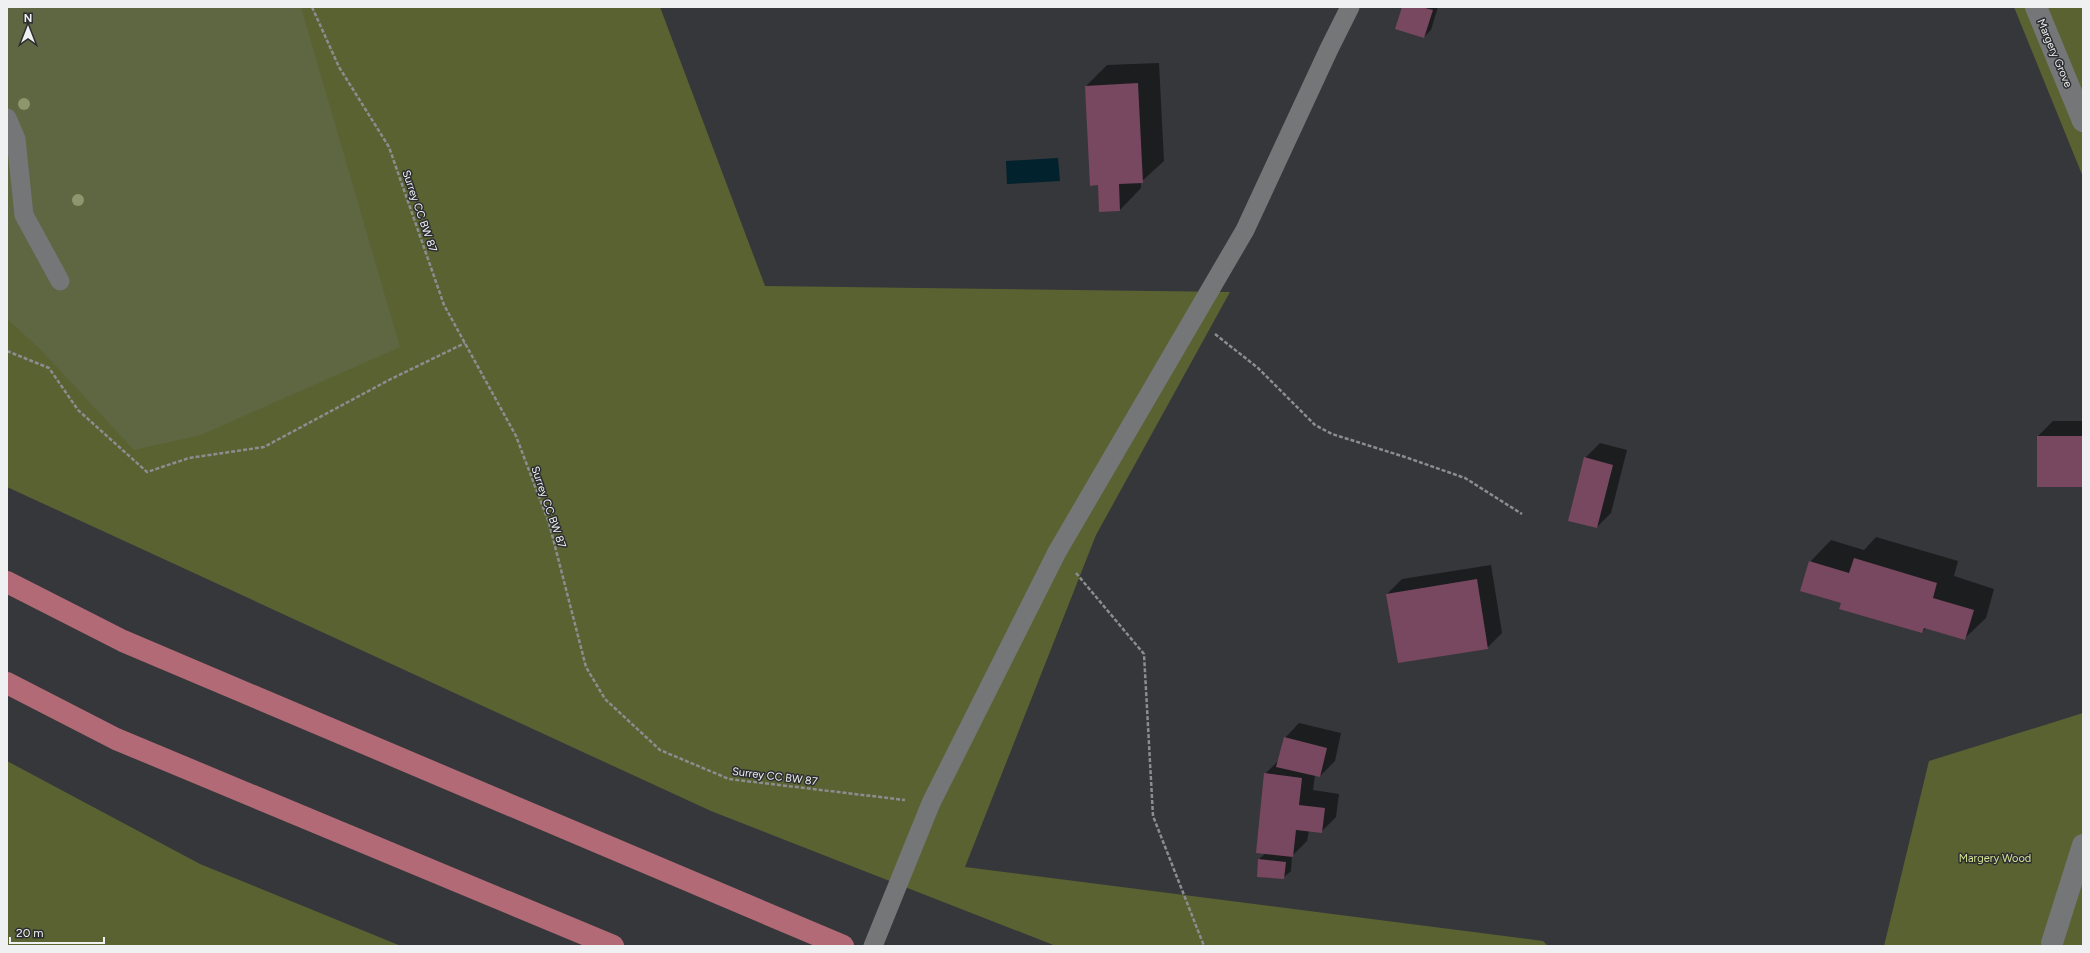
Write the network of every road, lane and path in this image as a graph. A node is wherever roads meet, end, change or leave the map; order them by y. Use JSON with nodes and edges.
{"nodes":[{"id":1,"x":312,"y":7,"type":"edge"},
{"id":2,"x":1350,"y":7,"type":"edge"},
{"id":3,"x":2036,"y":7,"type":"edge"},
{"id":4,"x":7,"y":118,"type":"edge"},
{"id":5,"x":2083,"y":121,"type":"edge"},
{"id":6,"x":60,"y":281,"type":"dead end"},
{"id":7,"x":1194,"y":318,"type":"junction"},
{"id":8,"x":465,"y":343,"type":"junction"},
{"id":9,"x":7,"y":351,"type":"edge"},
{"id":10,"x":1522,"y":514,"type":"dead end"},
{"id":11,"x":1057,"y":552,"type":"junction"},
{"id":12,"x":7,"y":582,"type":"edge"},
{"id":13,"x":7,"y":683,"type":"edge"},
{"id":14,"x":931,"y":803,"type":"junction"},
{"id":15,"x":2083,"y":845,"type":"edge"},
{"id":16,"x":2052,"y":943,"type":"dead end"},
{"id":17,"x":613,"y":946,"type":"edge"},
{"id":18,"x":843,"y":946,"type":"edge"},
{"id":19,"x":873,"y":946,"type":"edge"},
{"id":20,"x":1204,"y":946,"type":"edge"}],
"edges":[{"from":1,"to":8,"type":"path","name":"Surrey CC BW 87"},
{"from":2,"to":7,"type":"lane"},
{"from":3,"to":5,"type":"street","name":"Margery Grove"},
{"from":4,"to":6,"type":"lane"},
{"from":7,"to":10,"type":"path"},
{"from":7,"to":11,"type":"lane"},
{"from":8,"to":9,"type":"path"},
{"from":8,"to":14,"type":"path","name":"Surrey CC BW 87"},
{"from":11,"to":14,"type":"lane"},
{"from":11,"to":20,"type":"path"},
{"from":12,"to":18,"type":"highway"},
{"from":13,"to":17,"type":"highway"},
{"from":14,"to":19,"type":"lane"},
{"from":15,"to":16,"type":"street"}]}
